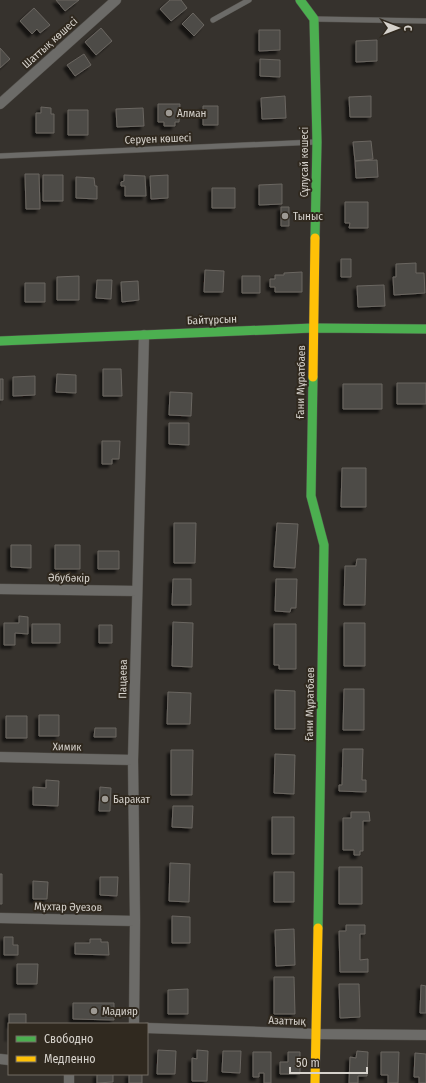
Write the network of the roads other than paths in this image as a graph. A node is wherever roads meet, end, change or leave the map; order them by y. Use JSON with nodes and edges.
{"nodes":[{"id":1,"x":116,"y":0,"type":"edge"},
{"id":2,"x":249,"y":0,"type":"edge"},
{"id":3,"x":300,"y":0,"type":"edge"},
{"id":4,"x":314,"y":19,"type":"junction"},
{"id":5,"x":213,"y":20,"type":"dead end"},
{"id":6,"x":426,"y":21,"type":"edge"},
{"id":7,"x":0,"y":104,"type":"edge"},
{"id":8,"x":317,"y":142,"type":"junction"},
{"id":9,"x":0,"y":156,"type":"edge"},
{"id":10,"x":313,"y":328,"type":"junction"},
{"id":11,"x":426,"y":329,"type":"edge"},
{"id":12,"x":144,"y":334,"type":"junction"},
{"id":13,"x":0,"y":341,"type":"edge"},
{"id":14,"x":0,"y":589,"type":"edge"},
{"id":15,"x":137,"y":591,"type":"junction"},
{"id":16,"x":0,"y":757,"type":"edge"},
{"id":17,"x":133,"y":760,"type":"junction"},
{"id":18,"x":0,"y":918,"type":"edge"},
{"id":19,"x":135,"y":921,"type":"junction"},
{"id":20,"x":134,"y":1023,"type":"edge"},
{"id":21,"x":148,"y":1028,"type":"edge"},
{"id":22,"x":316,"y":1034,"type":"junction"},
{"id":23,"x":426,"y":1034,"type":"edge"},
{"id":24,"x":315,"y":1083,"type":"edge"}],
"edges":[{"from":1,"to":7,"type":"street","name":"Шаттық көшесі"},
{"from":2,"to":5,"type":"lane"},
{"from":3,"to":4,"type":"street"},
{"from":4,"to":6,"type":"lane"},
{"from":4,"to":8,"type":"street","name":"Сұлусай көшесі"},
{"from":8,"to":9,"type":"lane","name":"Серуен көшесі"},
{"from":8,"to":10,"type":"street","name":"Сұлусай көшесі"},
{"from":10,"to":11,"type":"street","name":"Байтұрсын"},
{"from":10,"to":12,"type":"street","name":"Байтұрсын"},
{"from":10,"to":22,"type":"street","name":"Ғани Мұратбаев"},
{"from":12,"to":13,"type":"street","name":"Байтұрсын"},
{"from":12,"to":15,"type":"street","name":"Пацаева"},
{"from":14,"to":15,"type":"street","name":"Әбубәкір"},
{"from":15,"to":17,"type":"street","name":"Пацаева"},
{"from":16,"to":17,"type":"street","name":"Химик"},
{"from":17,"to":19,"type":"street","name":"Пацаева"},
{"from":18,"to":19,"type":"street","name":"Мұхтар Әуезов"},
{"from":19,"to":20,"type":"street","name":"Пацаева"},
{"from":21,"to":22,"type":"street","name":"Азаттық"},
{"from":22,"to":23,"type":"street","name":"Азаттық"},
{"from":22,"to":24,"type":"street","name":"Ғани Мұратбаев"}]}
